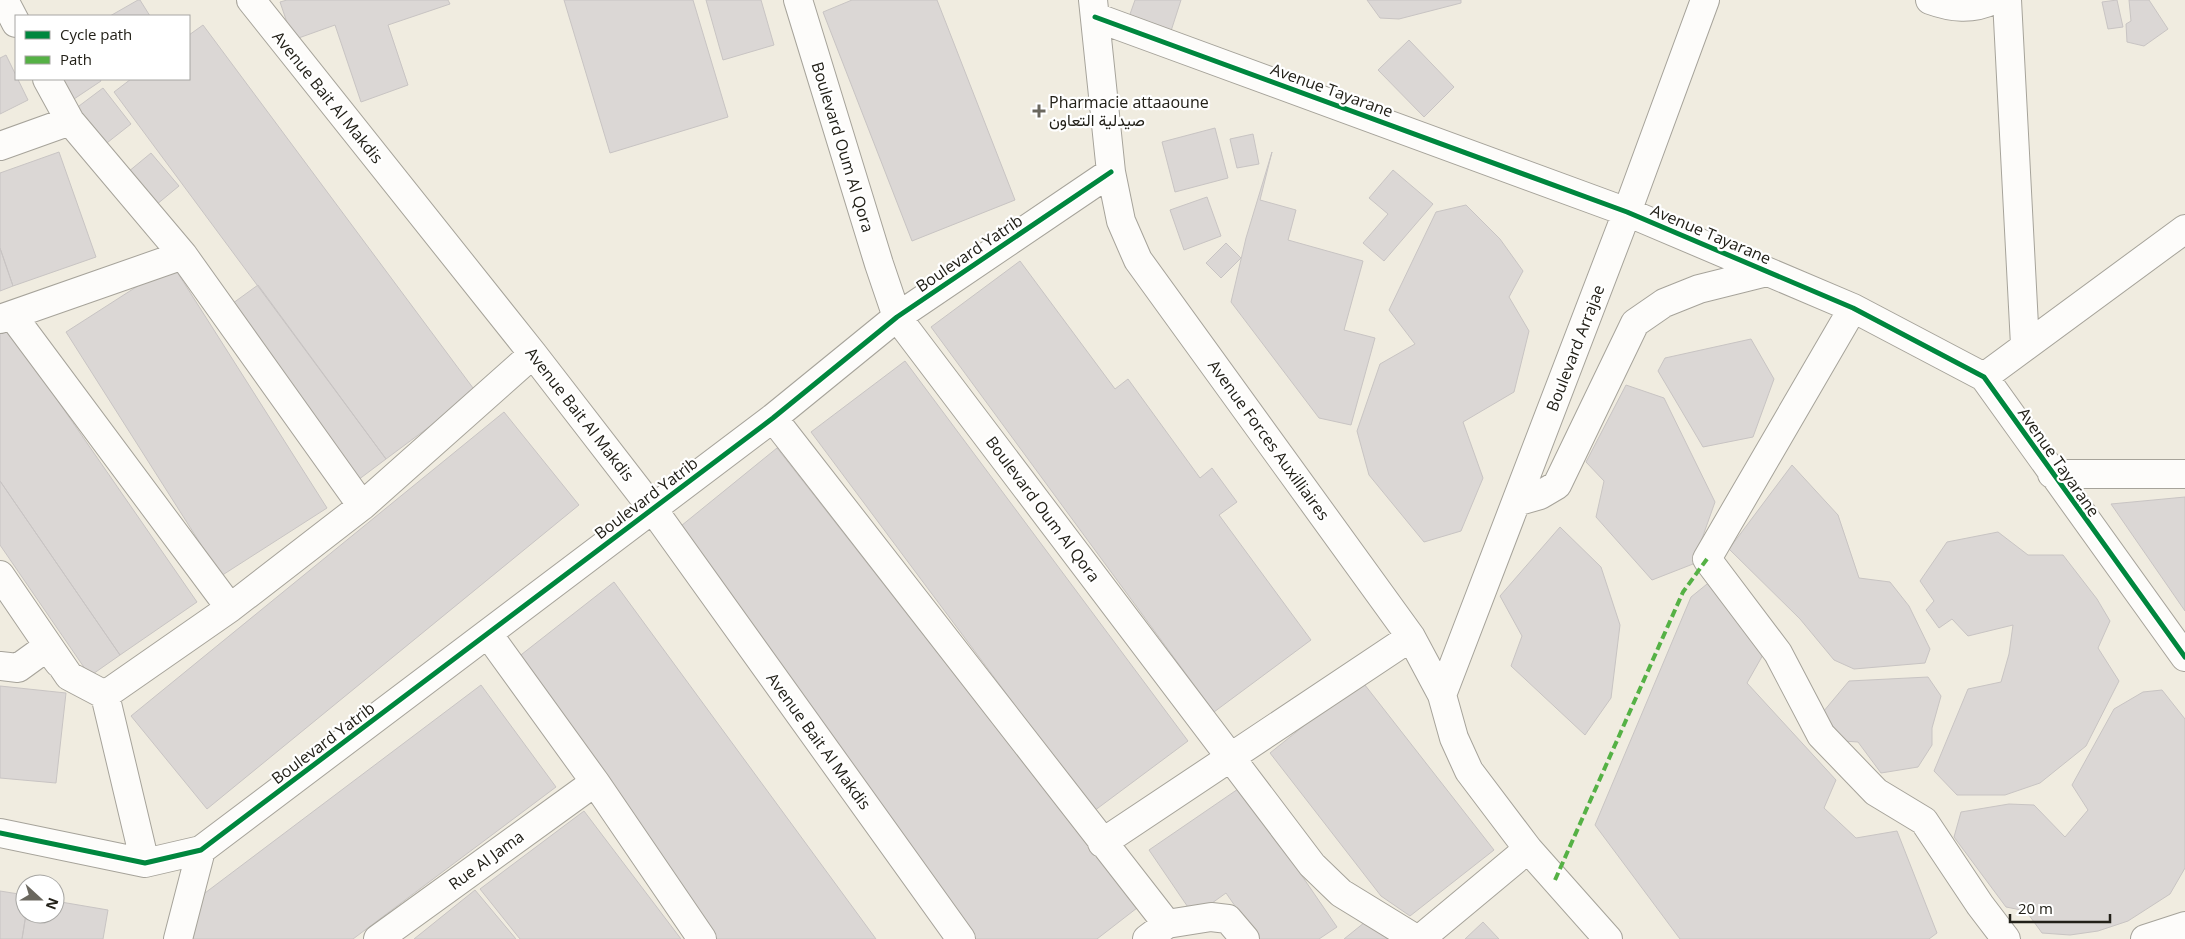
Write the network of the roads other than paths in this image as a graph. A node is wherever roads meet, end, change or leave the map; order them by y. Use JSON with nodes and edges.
{"nodes":[{"id":1,"x":4,"y":0,"type":"edge"},
{"id":2,"x":251,"y":0,"type":"edge"},
{"id":3,"x":1705,"y":0,"type":"edge"},
{"id":4,"x":1930,"y":0,"type":"edge"},
{"id":5,"x":1993,"y":0,"type":"edge"},
{"id":6,"x":2007,"y":0,"type":"edge"},
{"id":7,"x":801,"y":1,"type":"edge"},
{"id":8,"x":1094,"y":8,"type":"edge"},
{"id":9,"x":15,"y":21,"type":"edge"},
{"id":10,"x":48,"y":80,"type":"edge"},
{"id":11,"x":70,"y":121,"type":"junction"},
{"id":12,"x":0,"y":146,"type":"edge"},
{"id":13,"x":1111,"y":172,"type":"junction"},
{"id":14,"x":1627,"y":212,"type":"junction"},
{"id":15,"x":2185,"y":229,"type":"edge"},
{"id":16,"x":183,"y":255,"type":"junction"},
{"id":17,"x":1767,"y":272,"type":"junction"},
{"id":18,"x":1853,"y":308,"type":"junction"},
{"id":19,"x":6,"y":317,"type":"edge"},
{"id":20,"x":897,"y":317,"type":"junction"},
{"id":21,"x":2025,"y":345,"type":"junction"},
{"id":22,"x":534,"y":354,"type":"junction"},
{"id":23,"x":1984,"y":377,"type":"junction"},
{"id":24,"x":773,"y":418,"type":"junction"},
{"id":25,"x":2052,"y":474,"type":"junction"},
{"id":26,"x":2185,"y":474,"type":"edge"},
{"id":27,"x":1516,"y":502,"type":"junction"},
{"id":28,"x":362,"y":506,"type":"junction"},
{"id":29,"x":652,"y":508,"type":"junction"},
{"id":30,"x":0,"y":575,"type":"edge"},
{"id":31,"x":230,"y":608,"type":"junction"},
{"id":32,"x":488,"y":634,"type":"junction"},
{"id":33,"x":1411,"y":637,"type":"junction"},
{"id":34,"x":2185,"y":657,"type":"edge"},
{"id":35,"x":0,"y":666,"type":"edge"},
{"id":36,"x":69,"y":676,"type":"junction"},
{"id":37,"x":105,"y":695,"type":"junction"},
{"id":38,"x":1442,"y":695,"type":"junction"},
{"id":39,"x":1230,"y":756,"type":"junction"},
{"id":40,"x":595,"y":782,"type":"junction"},
{"id":41,"x":2,"y":840,"type":"edge"},
{"id":42,"x":1102,"y":843,"type":"junction"},
{"id":43,"x":1528,"y":849,"type":"junction"},
{"id":44,"x":201,"y":850,"type":"junction"},
{"id":45,"x":145,"y":863,"type":"junction"},
{"id":46,"x":2185,"y":926,"type":"edge"},
{"id":47,"x":1157,"y":931,"type":"edge"},
{"id":48,"x":178,"y":939,"type":"edge"},
{"id":49,"x":378,"y":939,"type":"edge"},
{"id":50,"x":702,"y":939,"type":"edge"},
{"id":51,"x":960,"y":939,"type":"edge"},
{"id":52,"x":1245,"y":939,"type":"edge"},
{"id":53,"x":1416,"y":939,"type":"edge"},
{"id":54,"x":1420,"y":939,"type":"edge"},
{"id":55,"x":1608,"y":939,"type":"edge"},
{"id":56,"x":2006,"y":939,"type":"edge"},
{"id":57,"x":2145,"y":939,"type":"edge"}],
"edges":[{"from":1,"to":9,"type":"street"},
{"from":2,"to":22,"type":"street","name":"Avenue Bait Al Makdis"},
{"from":3,"to":14,"type":"street","name":"Boulevard Arrajae"},
{"from":4,"to":5,"type":"street"},
{"from":6,"to":21,"type":"street"},
{"from":7,"to":20,"type":"street","name":"Boulevard Oum Al Qora"},
{"from":8,"to":13,"type":"street","name":"Avenue Forces Auxilliaires"},
{"from":8,"to":14,"type":"street","name":"Avenue Tayarane"},
{"from":10,"to":11,"type":"street"},
{"from":11,"to":12,"type":"street"},
{"from":11,"to":16,"type":"street"},
{"from":13,"to":20,"type":"street","name":"Boulevard Yatrib"},
{"from":13,"to":33,"type":"street","name":"Avenue Forces Auxilliaires"},
{"from":14,"to":17,"type":"street","name":"Avenue Tayarane"},
{"from":14,"to":27,"type":"street","name":"Boulevard Arrajae"},
{"from":15,"to":21,"type":"street"},
{"from":16,"to":19,"type":"street"},
{"from":16,"to":28,"type":"street"},
{"from":17,"to":18,"type":"street","name":"Avenue Tayarane"},
{"from":17,"to":27,"type":"street"},
{"from":18,"to":23,"type":"street","name":"Avenue Tayarane"},
{"from":18,"to":56,"type":"street"},
{"from":19,"to":31,"type":"street"},
{"from":20,"to":24,"type":"street","name":"Boulevard Yatrib"},
{"from":20,"to":39,"type":"street","name":"Boulevard Oum Al Qora"},
{"from":21,"to":23,"type":"street"},
{"from":22,"to":28,"type":"street"},
{"from":22,"to":29,"type":"street","name":"Avenue Bait Al Makdis"},
{"from":23,"to":25,"type":"street","name":"Avenue Tayarane"},
{"from":24,"to":29,"type":"street","name":"Boulevard Yatrib"},
{"from":24,"to":42,"type":"street"},
{"from":25,"to":26,"type":"street"},
{"from":25,"to":34,"type":"street","name":"Avenue Tayarane"},
{"from":27,"to":38,"type":"street","name":"Boulevard Arrajae"},
{"from":28,"to":31,"type":"street"},
{"from":29,"to":32,"type":"street","name":"Boulevard Yatrib"},
{"from":29,"to":51,"type":"street","name":"Avenue Bait Al Makdis"},
{"from":30,"to":36,"type":"street"},
{"from":31,"to":37,"type":"street"},
{"from":32,"to":40,"type":"street"},
{"from":32,"to":44,"type":"street","name":"Boulevard Yatrib"},
{"from":33,"to":38,"type":"street","name":"Avenue Forces Auxilliaires"},
{"from":33,"to":39,"type":"street"},
{"from":35,"to":36,"type":"street"},
{"from":36,"to":37,"type":"street"},
{"from":37,"to":45,"type":"street"},
{"from":38,"to":43,"type":"street","name":"Avenue Forces Auxilliaires"},
{"from":39,"to":42,"type":"street"},
{"from":39,"to":53,"type":"street","name":"Boulevard Oum Al Qora"},
{"from":40,"to":49,"type":"street","name":"Rue Al Jama"},
{"from":40,"to":50,"type":"street"},
{"from":41,"to":45,"type":"street"},
{"from":42,"to":47,"type":"street"},
{"from":43,"to":54,"type":"street"},
{"from":43,"to":55,"type":"street","name":"Avenue Forces Auxilliaires"},
{"from":44,"to":45,"type":"street"},
{"from":44,"to":48,"type":"street"},
{"from":46,"to":57,"type":"street"},
{"from":47,"to":52,"type":"street"}]}
